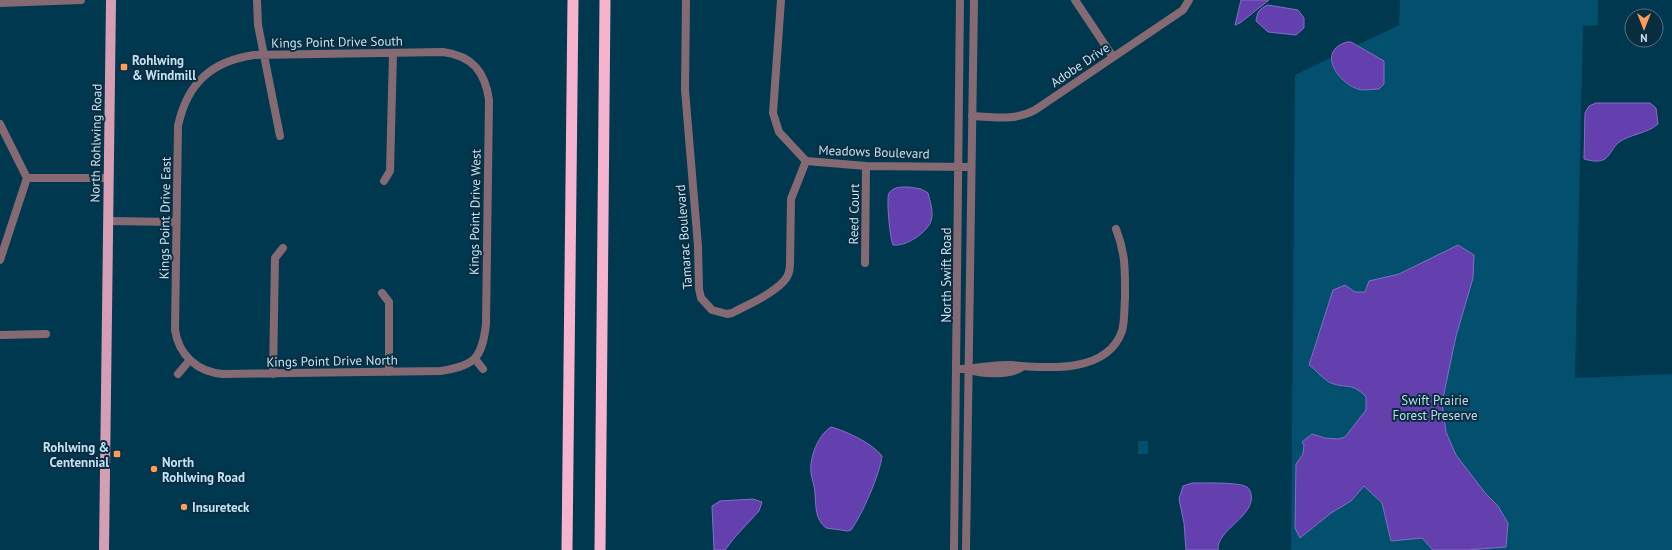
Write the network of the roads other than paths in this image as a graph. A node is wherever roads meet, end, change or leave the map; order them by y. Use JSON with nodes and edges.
{"nodes":[{"id":1,"x":81,"y":0,"type":"edge"},
{"id":2,"x":111,"y":0,"type":"edge"},
{"id":3,"x":256,"y":0,"type":"edge"},
{"id":4,"x":573,"y":0,"type":"edge"},
{"id":5,"x":605,"y":0,"type":"edge"},
{"id":6,"x":686,"y":0,"type":"edge"},
{"id":7,"x":781,"y":0,"type":"edge"},
{"id":8,"x":960,"y":0,"type":"edge"},
{"id":9,"x":974,"y":0,"type":"edge"},
{"id":10,"x":1075,"y":0,"type":"edge"},
{"id":11,"x":1189,"y":0,"type":"edge"},
{"id":12,"x":0,"y":3,"type":"edge"},
{"id":13,"x":393,"y":53,"type":"junction"},
{"id":14,"x":264,"y":55,"type":"junction"},
{"id":15,"x":1113,"y":57,"type":"junction"},
{"id":16,"x":482,"y":60,"type":"dead end"},
{"id":17,"x":475,"y":65,"type":"junction"},
{"id":18,"x":481,"y":74,"type":"joint"},
{"id":19,"x":195,"y":85,"type":"joint"},
{"id":20,"x":972,"y":116,"type":"junction"},
{"id":21,"x":0,"y":124,"type":"edge"},
{"id":22,"x":280,"y":136,"type":"dead end"},
{"id":23,"x":806,"y":161,"type":"junction"},
{"id":24,"x":866,"y":166,"type":"junction"},
{"id":25,"x":959,"y":166,"type":"junction"},
{"id":26,"x":971,"y":167,"type":"junction"},
{"id":27,"x":27,"y":178,"type":"junction"},
{"id":28,"x":109,"y":178,"type":"junction"},
{"id":29,"x":384,"y":181,"type":"dead end"},
{"id":30,"x":108,"y":221,"type":"junction"},
{"id":31,"x":176,"y":222,"type":"junction"},
{"id":32,"x":1116,"y":229,"type":"dead end"},
{"id":33,"x":282,"y":248,"type":"dead end"},
{"id":34,"x":0,"y":260,"type":"edge"},
{"id":35,"x":865,"y":263,"type":"dead end"},
{"id":36,"x":382,"y":292,"type":"dead end"},
{"id":37,"x":46,"y":334,"type":"dead end"},
{"id":38,"x":0,"y":335,"type":"edge"},
{"id":39,"x":475,"y":359,"type":"junction"},
{"id":40,"x":189,"y":361,"type":"junction"},
{"id":41,"x":483,"y":369,"type":"dead end"},
{"id":42,"x":957,"y":369,"type":"junction"},
{"id":43,"x":969,"y":369,"type":"junction"},
{"id":44,"x":389,"y":372,"type":"junction"},
{"id":45,"x":178,"y":374,"type":"dead end"},
{"id":46,"x":273,"y":374,"type":"junction"},
{"id":47,"x":104,"y":550,"type":"edge"},
{"id":48,"x":567,"y":550,"type":"edge"},
{"id":49,"x":600,"y":550,"type":"edge"},
{"id":50,"x":954,"y":550,"type":"edge"},
{"id":51,"x":966,"y":550,"type":"edge"}],
"edges":[{"from":1,"to":12,"type":"street"},
{"from":2,"to":28,"type":"main road","name":"North Rohlwing Road"},
{"from":3,"to":14,"type":"street"},
{"from":4,"to":48,"type":"highway"},
{"from":5,"to":49,"type":"highway"},
{"from":6,"to":23,"type":"street","name":"Tamarac Boulevard"},
{"from":7,"to":23,"type":"street","name":"Meadows Boulevard"},
{"from":8,"to":25,"type":"street","name":"North Swift Road"},
{"from":9,"to":20,"type":"street","name":"North Swift Road"},
{"from":10,"to":15,"type":"street"},
{"from":11,"to":15,"type":"street","name":"Adobe Drive"},
{"from":13,"to":14,"type":"street","name":"Kings Point Drive South"},
{"from":13,"to":17,"type":"street","name":"Kings Point Drive South"},
{"from":13,"to":29,"type":"street"},
{"from":14,"to":19,"type":"street","name":"Kings Point Drive South"},
{"from":14,"to":22,"type":"street"},
{"from":15,"to":20,"type":"street","name":"Adobe Drive"},
{"from":16,"to":17,"type":"street"},
{"from":17,"to":18,"type":"street","name":"Kings Point Drive South"},
{"from":18,"to":39,"type":"street","name":"Kings Point Drive West"},
{"from":19,"to":31,"type":"street","name":"Kings Point Drive East"},
{"from":20,"to":26,"type":"street","name":"North Swift Road"},
{"from":21,"to":27,"type":"street"},
{"from":23,"to":24,"type":"street","name":"Meadows Boulevard"},
{"from":24,"to":25,"type":"street","name":"Meadows Boulevard"},
{"from":24,"to":35,"type":"street","name":"Reed Court"},
{"from":25,"to":26,"type":"street","name":"Meadows Boulevard"},
{"from":25,"to":42,"type":"street","name":"North Swift Road"},
{"from":26,"to":43,"type":"street","name":"North Swift Road"},
{"from":27,"to":28,"type":"street"},
{"from":27,"to":34,"type":"street"},
{"from":28,"to":30,"type":"main road","name":"North Rohlwing Road"},
{"from":30,"to":31,"type":"street"},
{"from":30,"to":47,"type":"main road","name":"North Rohlwing Road"},
{"from":31,"to":40,"type":"street","name":"Kings Point Drive East"},
{"from":32,"to":43,"type":"street"},
{"from":33,"to":46,"type":"street"},
{"from":36,"to":44,"type":"street"},
{"from":37,"to":38,"type":"street"},
{"from":39,"to":41,"type":"street"},
{"from":39,"to":44,"type":"street","name":"Kings Point Drive North"},
{"from":40,"to":45,"type":"street"},
{"from":40,"to":46,"type":"street","name":"Kings Point Drive North"},
{"from":42,"to":43,"type":"street"},
{"from":42,"to":50,"type":"street","name":"North Swift Road"},
{"from":43,"to":51,"type":"street","name":"North Swift Road"},
{"from":44,"to":46,"type":"street","name":"Kings Point Drive North"}]}
